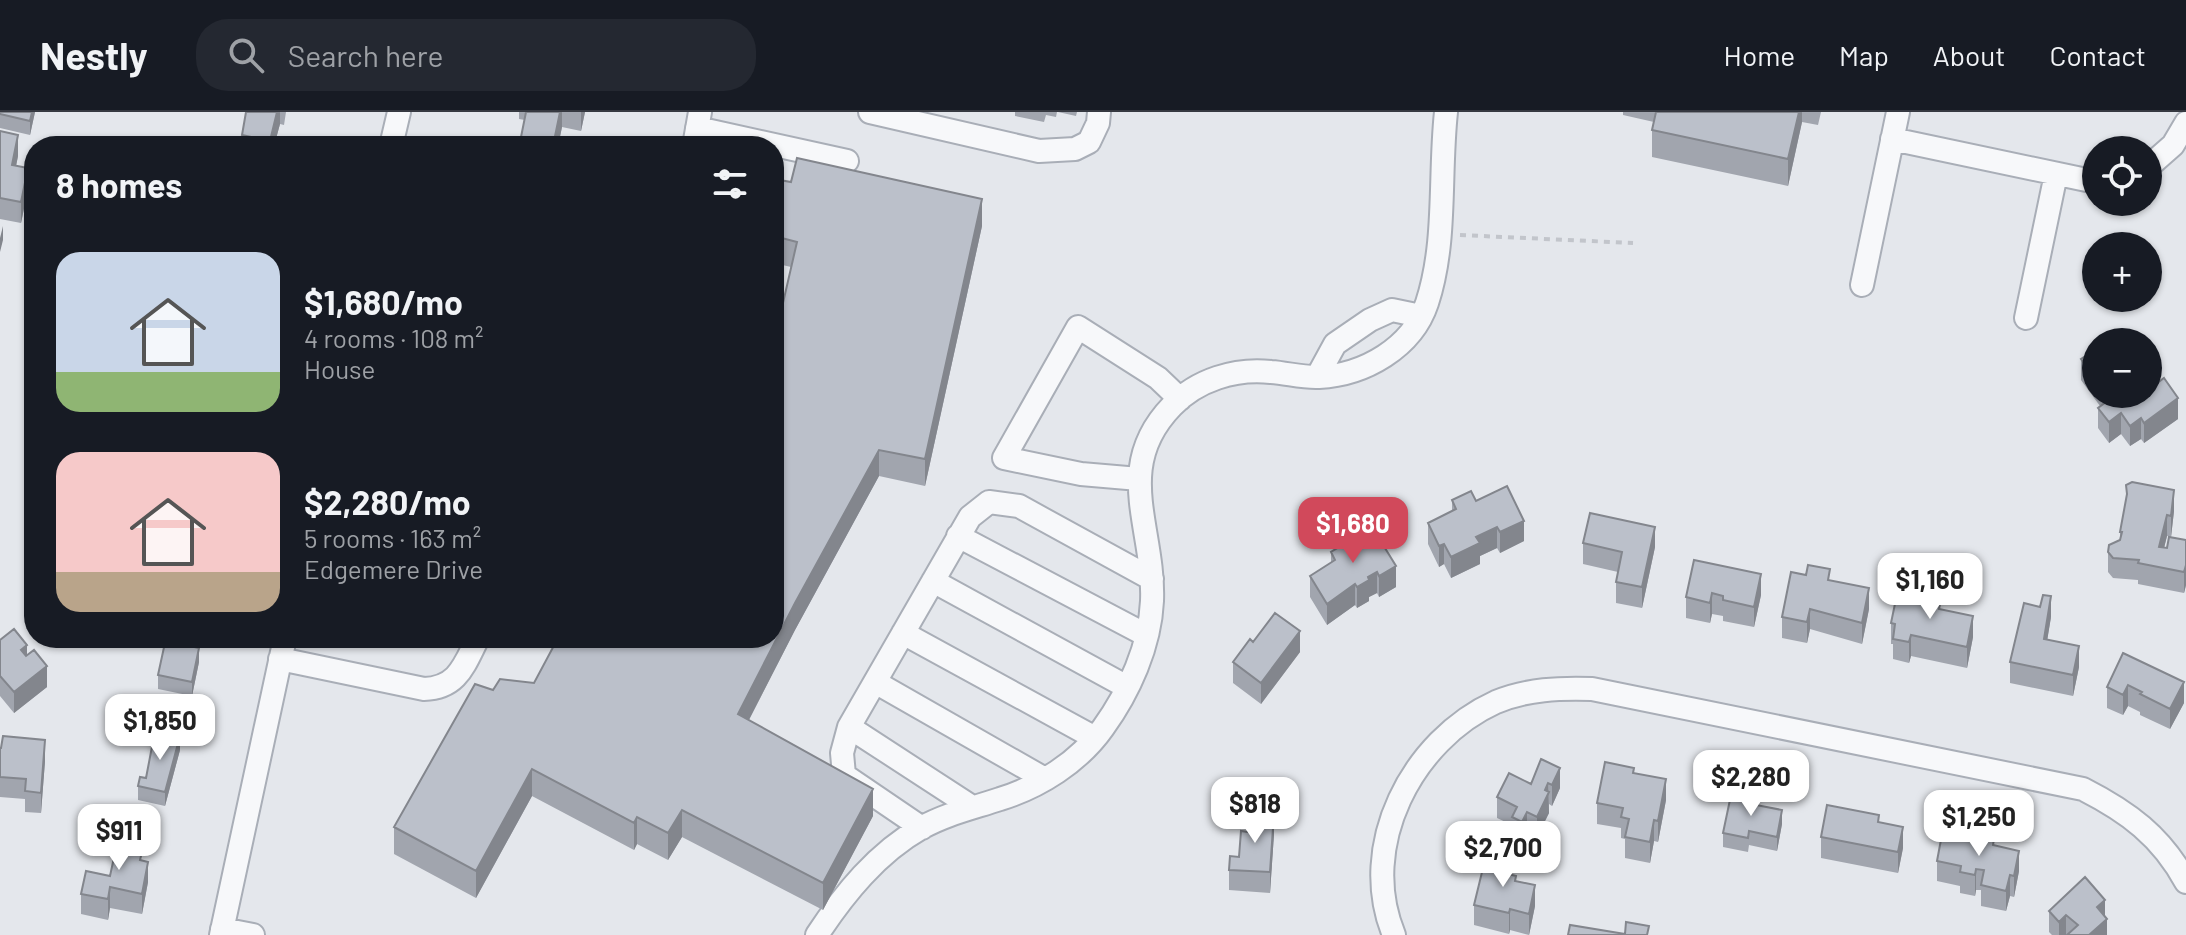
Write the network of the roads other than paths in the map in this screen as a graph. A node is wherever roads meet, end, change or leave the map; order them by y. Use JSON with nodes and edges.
{"nodes":[{"id":1,"x":399,"y":112,"type":"edge"},
{"id":2,"x":870,"y":112,"type":"edge"},
{"id":3,"x":1099,"y":112,"type":"edge"},
{"id":4,"x":1446,"y":112,"type":"edge"},
{"id":5,"x":1898,"y":112,"type":"edge"},
{"id":6,"x":2186,"y":123,"type":"edge"},
{"id":7,"x":697,"y":129,"type":"edge"},
{"id":8,"x":393,"y":136,"type":"edge"},
{"id":9,"x":720,"y":136,"type":"edge"},
{"id":10,"x":1892,"y":139,"type":"junction"},
{"id":11,"x":784,"y":150,"type":"edge"},
{"id":12,"x":2162,"y":155,"type":"edge"},
{"id":13,"x":847,"y":161,"type":"dead end"},
{"id":14,"x":2056,"y":174,"type":"junction"},
{"id":15,"x":2082,"y":179,"type":"edge"},
{"id":16,"x":1862,"y":285,"type":"dead end"},
{"id":17,"x":1421,"y":316,"type":"junction"},
{"id":18,"x":2026,"y":318,"type":"dead end"},
{"id":19,"x":1317,"y":377,"type":"junction"},
{"id":20,"x":1180,"y":399,"type":"junction"},
{"id":21,"x":1139,"y":479,"type":"junction"},
{"id":22,"x":958,"y":536,"type":"junction"},
{"id":23,"x":1152,"y":579,"type":"junction"},
{"id":24,"x":933,"y":581,"type":"junction"},
{"id":25,"x":903,"y":633,"type":"junction"},
{"id":26,"x":1146,"y":635,"type":"junction"},
{"id":27,"x":473,"y":648,"type":"edge"},
{"id":28,"x":282,"y":649,"type":"edge"},
{"id":29,"x":875,"y":682,"type":"junction"},
{"id":30,"x":1127,"y":687,"type":"junction"},
{"id":31,"x":849,"y":727,"type":"junction"},
{"id":32,"x":1095,"y":738,"type":"junction"},
{"id":33,"x":1045,"y":779,"type":"junction"},
{"id":34,"x":972,"y":807,"type":"junction"},
{"id":35,"x":922,"y":828,"type":"junction"},
{"id":36,"x":2186,"y":882,"type":"edge"},
{"id":37,"x":222,"y":932,"type":"edge"},
{"id":38,"x":253,"y":935,"type":"edge"},
{"id":39,"x":817,"y":935,"type":"edge"},
{"id":40,"x":1394,"y":935,"type":"edge"}],
"edges":[{"from":1,"to":8,"type":"street"},
{"from":2,"to":3,"type":"street"},
{"from":4,"to":17,"type":"street"},
{"from":5,"to":10,"type":"street"},
{"from":6,"to":12,"type":"street"},
{"from":7,"to":9,"type":"street"},
{"from":10,"to":14,"type":"street"},
{"from":10,"to":16,"type":"street"},
{"from":11,"to":13,"type":"street"},
{"from":14,"to":15,"type":"street"},
{"from":14,"to":18,"type":"street"},
{"from":17,"to":19,"type":"street"},
{"from":17,"to":19,"type":"street"},
{"from":19,"to":20,"type":"street"},
{"from":20,"to":21,"type":"street"},
{"from":20,"to":21,"type":"street"},
{"from":21,"to":23,"type":"street"},
{"from":22,"to":23,"type":"street"},
{"from":22,"to":24,"type":"street"},
{"from":22,"to":26,"type":"street"},
{"from":23,"to":26,"type":"street"},
{"from":24,"to":25,"type":"street"},
{"from":24,"to":30,"type":"street"},
{"from":25,"to":29,"type":"street"},
{"from":25,"to":32,"type":"street"},
{"from":26,"to":30,"type":"street"},
{"from":27,"to":28,"type":"street"},
{"from":28,"to":37,"type":"street"},
{"from":29,"to":31,"type":"street"},
{"from":29,"to":33,"type":"street"},
{"from":30,"to":32,"type":"street"},
{"from":31,"to":34,"type":"street"},
{"from":31,"to":35,"type":"street"},
{"from":32,"to":33,"type":"street"},
{"from":33,"to":34,"type":"street"},
{"from":34,"to":35,"type":"street"},
{"from":35,"to":39,"type":"street"},
{"from":36,"to":40,"type":"street"},
{"from":37,"to":38,"type":"street"}]}
